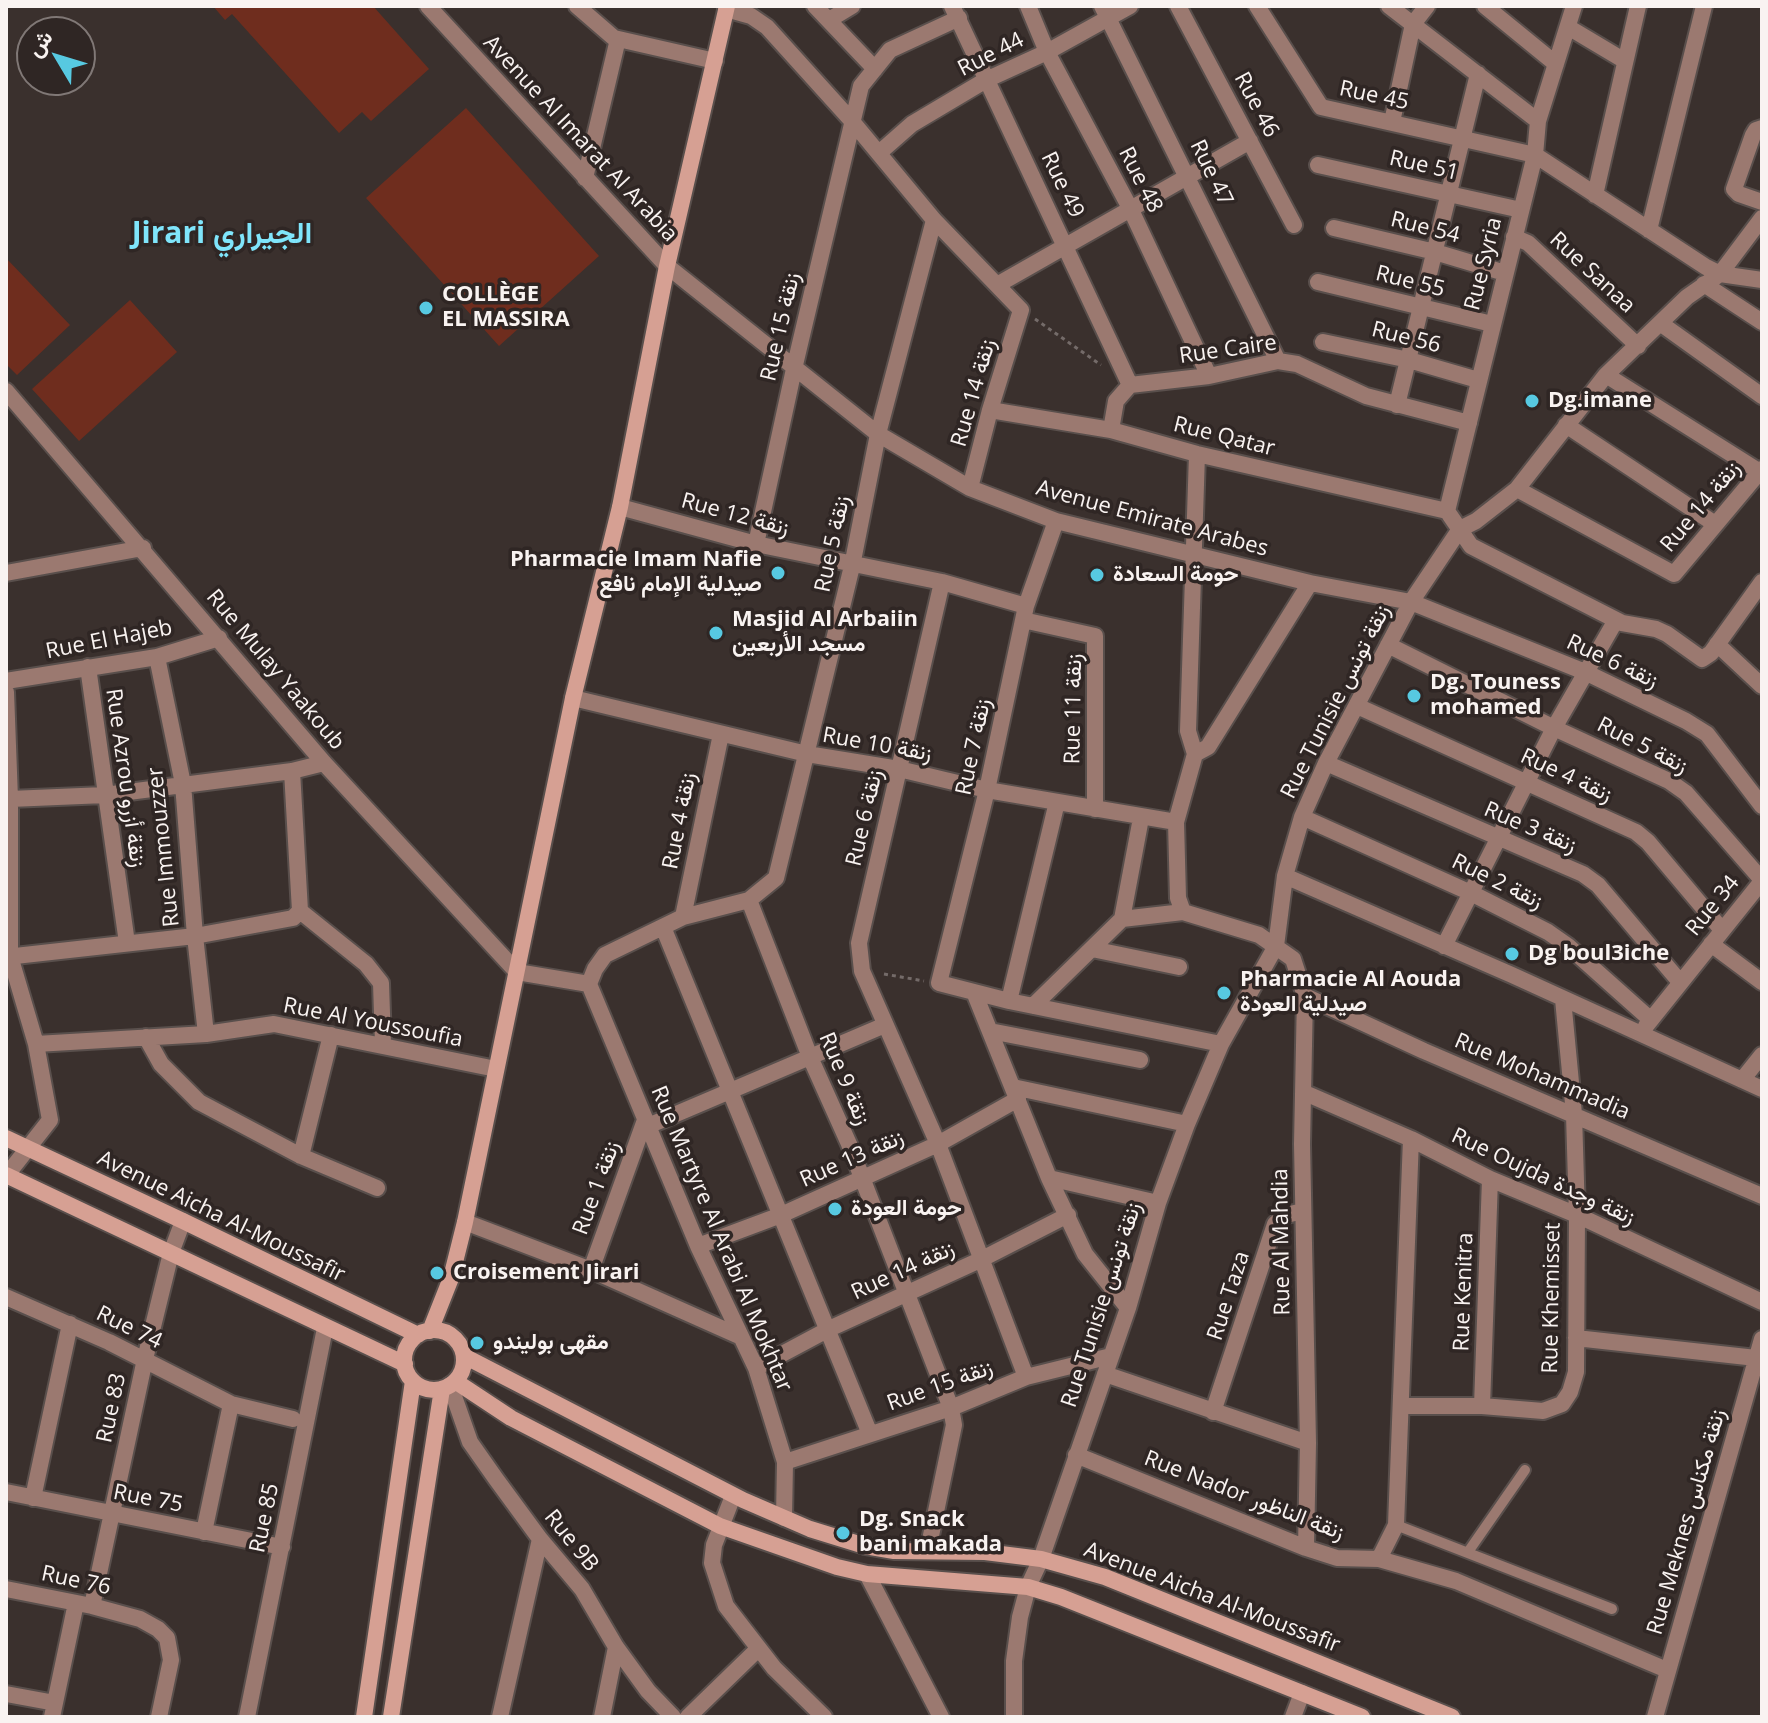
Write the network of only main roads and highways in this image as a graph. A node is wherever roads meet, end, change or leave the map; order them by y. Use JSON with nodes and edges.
{"nodes":[{"id":1,"x":726,"y":7,"type":"edge"},
{"id":2,"x":6,"y":1138,"type":"edge"},
{"id":3,"x":6,"y":1175,"type":"edge"},
{"id":4,"x":451,"y":1278,"type":"junction"},
{"id":5,"x":424,"y":1333,"type":"junction"},
{"id":6,"x":450,"y":1333,"type":"junction"},
{"id":7,"x":464,"y":1356,"type":"junction"},
{"id":8,"x":405,"y":1364,"type":"junction"},
{"id":9,"x":413,"y":1381,"type":"junction"},
{"id":10,"x":449,"y":1385,"type":"junction"},
{"id":11,"x":364,"y":1717,"type":"edge"},
{"id":12,"x":391,"y":1717,"type":"edge"},
{"id":13,"x":1362,"y":1717,"type":"edge"},
{"id":14,"x":1452,"y":1717,"type":"edge"}],
"edges":[{"from":1,"to":4,"type":"main road"},
{"from":2,"to":5,"type":"main road","name":"Avenue Aicha Al-Moussafir"},
{"from":3,"to":8,"type":"main road"},
{"from":4,"to":5,"type":"main road"},
{"from":4,"to":6,"type":"main road"},
{"from":5,"to":6,"type":"main road"},
{"from":5,"to":8,"type":"main road"},
{"from":6,"to":7,"type":"main road"},
{"from":7,"to":10,"type":"main road"},
{"from":7,"to":14,"type":"main road","name":"Avenue Aicha Al-Moussafir"},
{"from":8,"to":9,"type":"main road"},
{"from":9,"to":10,"type":"main road"},
{"from":9,"to":11,"type":"main road"},
{"from":10,"to":12,"type":"main road"},
{"from":10,"to":13,"type":"main road"}]}
